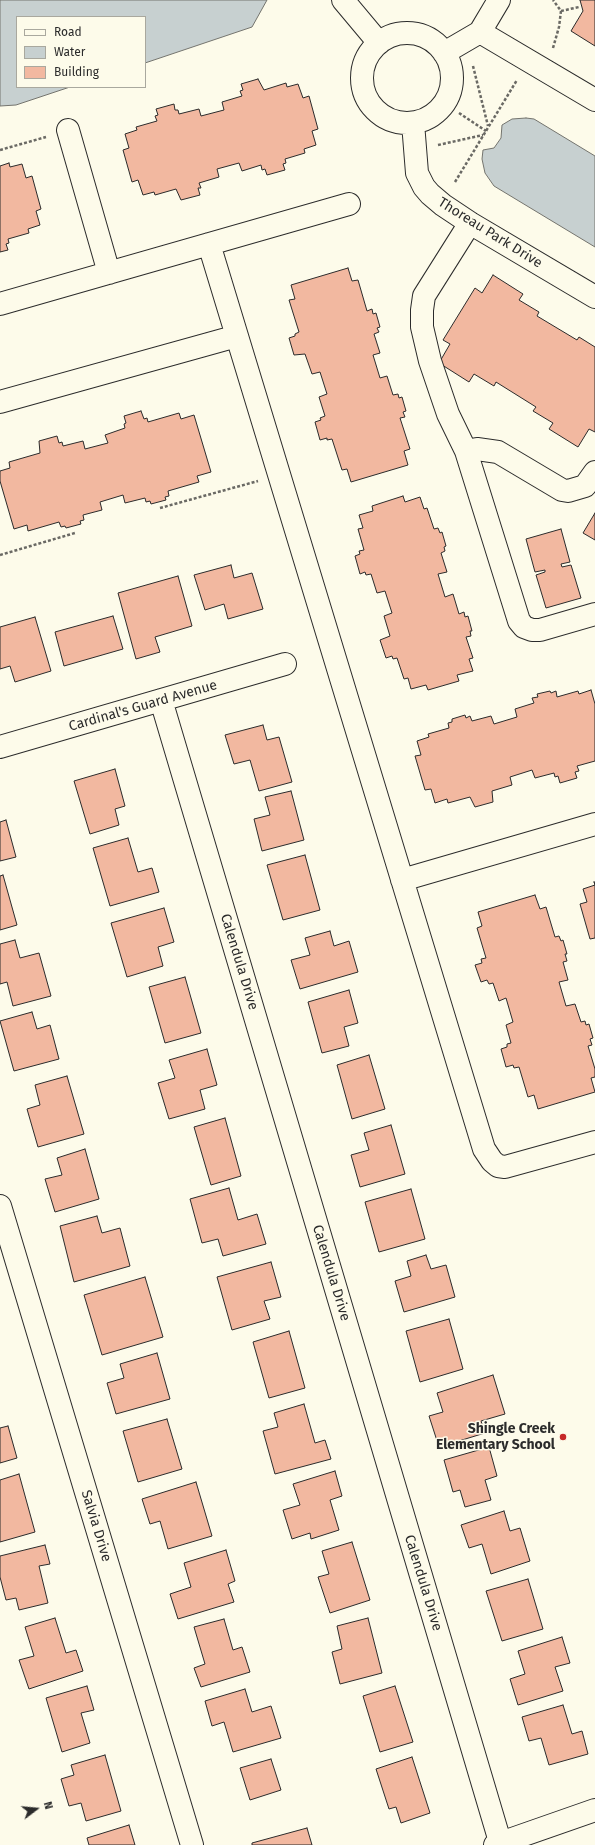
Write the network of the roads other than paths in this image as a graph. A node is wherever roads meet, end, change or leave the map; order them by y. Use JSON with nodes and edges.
{"nodes":[{"id":1,"x":343,"y":0,"type":"edge"},
{"id":2,"x":499,"y":0,"type":"edge"},
{"id":3,"x":480,"y":32,"type":"junction"},
{"id":4,"x":379,"y":43,"type":"junction"},
{"id":5,"x":444,"y":53,"type":"junction"},
{"id":6,"x":595,"y":100,"type":"edge"},
{"id":7,"x":412,"y":123,"type":"junction"},
{"id":8,"x":68,"y":130,"type":"road end"},
{"id":9,"x":349,"y":204,"type":"dead end"},
{"id":10,"x":470,"y":222,"type":"junction"},
{"id":11,"x":209,"y":244,"type":"junction"},
{"id":12,"x":109,"y":274,"type":"junction"},
{"id":13,"x":595,"y":297,"type":"edge"},
{"id":14,"x":0,"y":304,"type":"edge"},
{"id":15,"x":237,"y":336,"type":"junction"},
{"id":16,"x":0,"y":402,"type":"edge"},
{"id":17,"x":466,"y":451,"type":"junction"},
{"id":18,"x":595,"y":472,"type":"edge"},
{"id":19,"x":595,"y":614,"type":"edge"},
{"id":20,"x":285,"y":664,"type":"dead end"},
{"id":21,"x":161,"y":700,"type":"junction"},
{"id":22,"x":0,"y":747,"type":"edge"},
{"id":23,"x":595,"y":824,"type":"edge"},
{"id":24,"x":402,"y":880,"type":"junction"},
{"id":25,"x":595,"y":1142,"type":"edge"},
{"id":26,"x":0,"y":1206,"type":"edge"},
{"id":27,"x":595,"y":1810,"type":"edge"},
{"id":28,"x":499,"y":1844,"type":"edge"},
{"id":29,"x":192,"y":1845,"type":"edge"}],
"edges":[{"from":1,"to":4,"type":"street"},
{"from":2,"to":3,"type":"street"},
{"from":3,"to":5,"type":"street"},
{"from":3,"to":6,"type":"street"},
{"from":4,"to":5,"type":"street"},
{"from":4,"to":7,"type":"street"},
{"from":5,"to":7,"type":"street"},
{"from":7,"to":10,"type":"street","name":"Thoreau Park Drive"},
{"from":8,"to":12,"type":"street"},
{"from":9,"to":11,"type":"street"},
{"from":10,"to":13,"type":"street","name":"Thoreau Park Drive"},
{"from":10,"to":17,"type":"street"},
{"from":11,"to":12,"type":"street"},
{"from":11,"to":15,"type":"street"},
{"from":12,"to":14,"type":"street"},
{"from":15,"to":16,"type":"street"},
{"from":15,"to":24,"type":"street"},
{"from":17,"to":18,"type":"street"},
{"from":17,"to":19,"type":"street"},
{"from":20,"to":21,"type":"street","name":"Cardinal's Guard Avenue"},
{"from":21,"to":22,"type":"street","name":"Cardinal's Guard Avenue"},
{"from":21,"to":28,"type":"street","name":"Calendula Drive"},
{"from":23,"to":24,"type":"street"},
{"from":24,"to":25,"type":"street"},
{"from":26,"to":29,"type":"street","name":"Salvia Drive"},
{"from":27,"to":28,"type":"street"}]}
